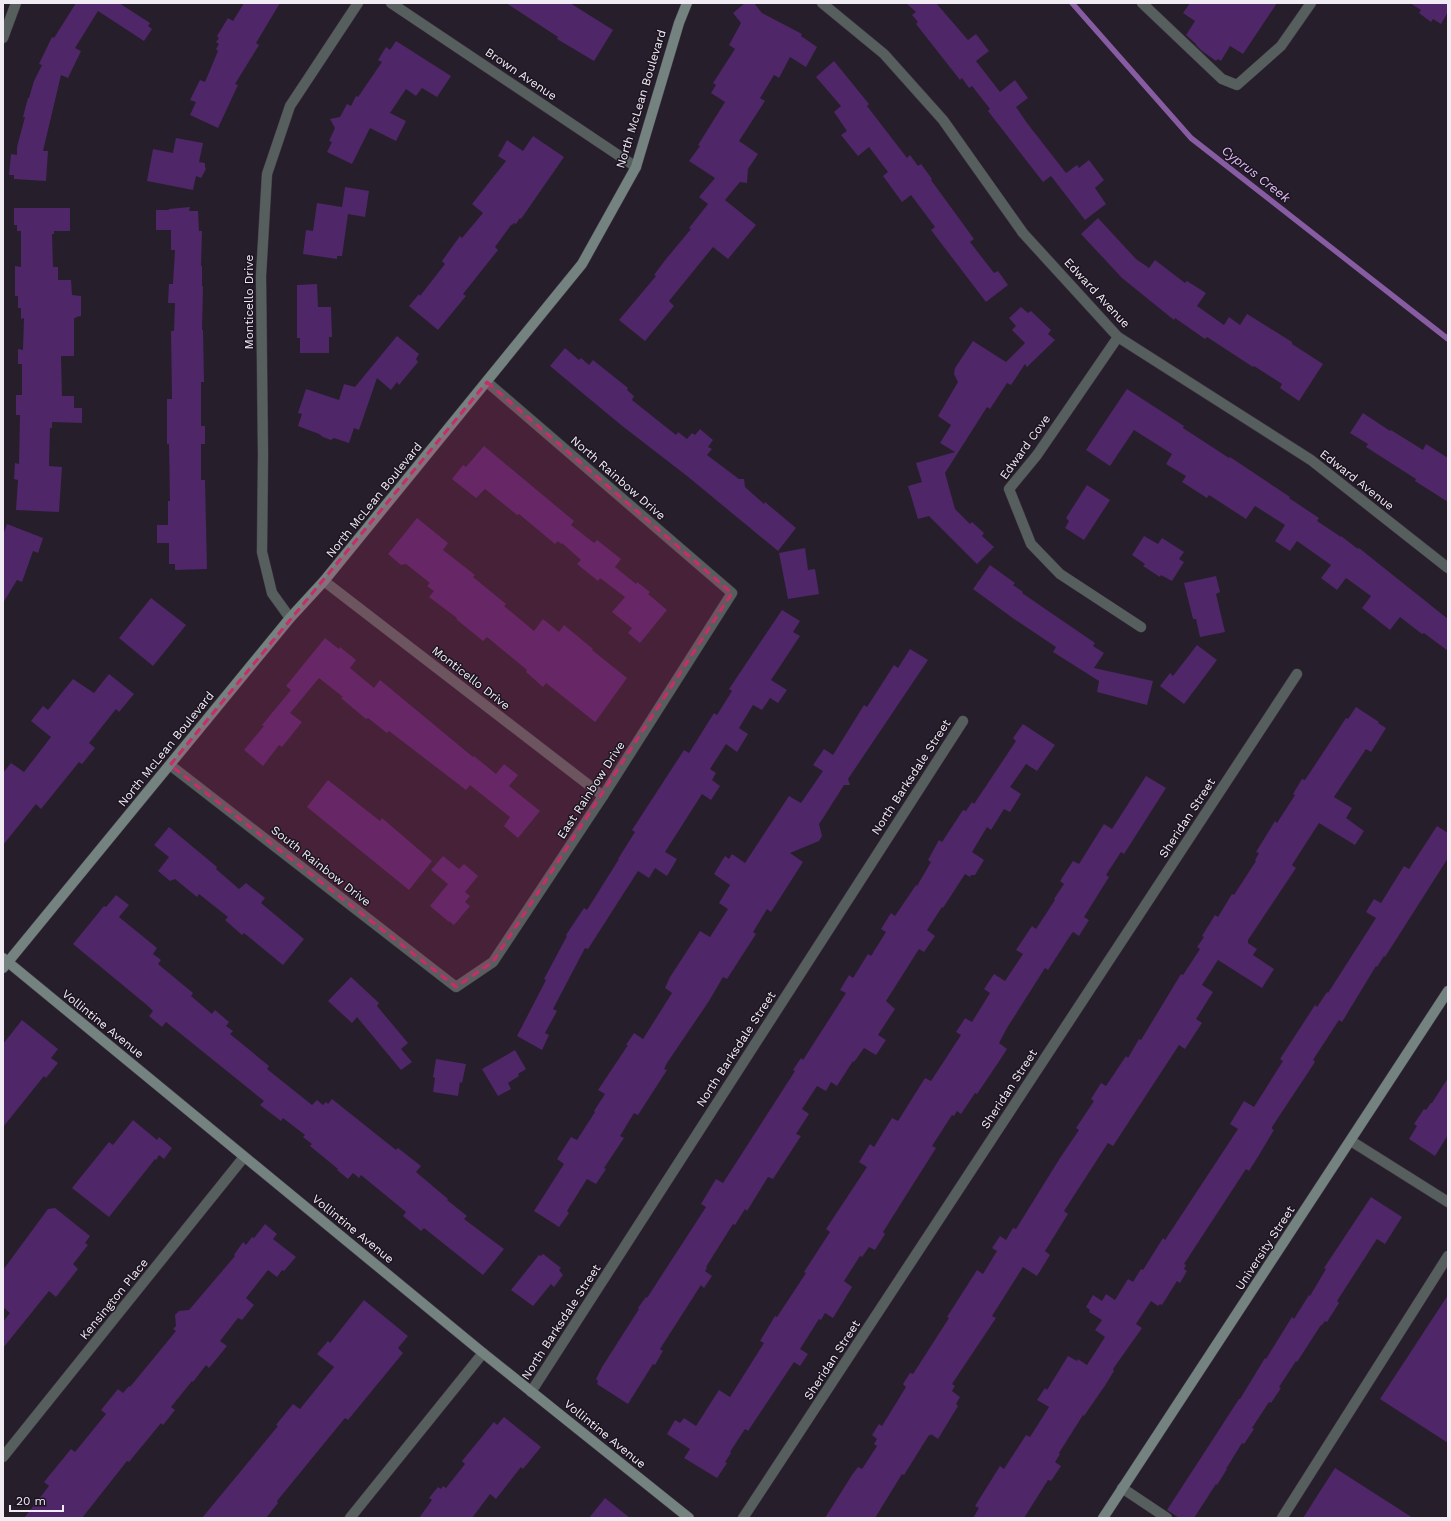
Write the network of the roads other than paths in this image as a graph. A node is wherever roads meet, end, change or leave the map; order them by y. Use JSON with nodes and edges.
{"nodes":[{"id":1,"x":16,"y":3,"type":"edge"},
{"id":2,"x":358,"y":3,"type":"edge"},
{"id":3,"x":391,"y":3,"type":"edge"},
{"id":4,"x":687,"y":3,"type":"edge"},
{"id":5,"x":822,"y":3,"type":"edge"},
{"id":6,"x":1142,"y":3,"type":"edge"},
{"id":7,"x":1311,"y":3,"type":"edge"},
{"id":8,"x":3,"y":38,"type":"edge"},
{"id":9,"x":636,"y":167,"type":"junction"},
{"id":10,"x":1118,"y":337,"type":"junction"},
{"id":11,"x":487,"y":382,"type":"junction"},
{"id":12,"x":1448,"y":568,"type":"edge"},
{"id":13,"x":324,"y":581,"type":"junction"},
{"id":14,"x":732,"y":593,"type":"joint"},
{"id":15,"x":290,"y":618,"type":"junction"},
{"id":16,"x":1141,"y":627,"type":"dead end"},
{"id":17,"x":1297,"y":674,"type":"dead end"},
{"id":18,"x":963,"y":721,"type":"dead end"},
{"id":19,"x":170,"y":765,"type":"junction"},
{"id":20,"x":603,"y":796,"type":"junction"},
{"id":21,"x":5,"y":963,"type":"edge"},
{"id":22,"x":456,"y":987,"type":"joint"},
{"id":23,"x":1448,"y":991,"type":"edge"},
{"id":24,"x":1351,"y":1141,"type":"junction"},
{"id":25,"x":244,"y":1157,"type":"junction"},
{"id":26,"x":1448,"y":1202,"type":"edge"},
{"id":27,"x":1448,"y":1256,"type":"edge"},
{"id":28,"x":484,"y":1353,"type":"junction"},
{"id":29,"x":531,"y":1392,"type":"junction"},
{"id":30,"x":3,"y":1457,"type":"edge"},
{"id":31,"x":1122,"y":1488,"type":"junction"},
{"id":32,"x":350,"y":1518,"type":"edge"},
{"id":33,"x":689,"y":1518,"type":"edge"},
{"id":34,"x":743,"y":1518,"type":"edge"},
{"id":35,"x":1103,"y":1518,"type":"edge"},
{"id":36,"x":1167,"y":1518,"type":"edge"},
{"id":37,"x":1282,"y":1518,"type":"edge"}],
"edges":[{"from":1,"to":8,"type":"street"},
{"from":2,"to":15,"type":"street","name":"Monticello Drive"},
{"from":3,"to":9,"type":"street","name":"Brown Avenue"},
{"from":4,"to":9,"type":"street","name":"North McLean Boulevard"},
{"from":5,"to":10,"type":"street","name":"Edward Avenue"},
{"from":6,"to":7,"type":"street"},
{"from":9,"to":11,"type":"street","name":"North McLean Boulevard"},
{"from":10,"to":12,"type":"street","name":"Edward Avenue"},
{"from":10,"to":16,"type":"street","name":"Edward Cove"},
{"from":11,"to":13,"type":"street","name":"North McLean Boulevard"},
{"from":11,"to":14,"type":"street","name":"North Rainbow Drive"},
{"from":13,"to":15,"type":"street","name":"North McLean Boulevard"},
{"from":13,"to":20,"type":"street","name":"Monticello Drive"},
{"from":14,"to":20,"type":"street","name":"East Rainbow Drive"},
{"from":15,"to":19,"type":"street","name":"North McLean Boulevard"},
{"from":17,"to":34,"type":"street","name":"Sheridan Street"},
{"from":18,"to":29,"type":"street","name":"North Barksdale Street"},
{"from":19,"to":21,"type":"street","name":"North McLean Boulevard"},
{"from":19,"to":22,"type":"street","name":"South Rainbow Drive"},
{"from":20,"to":22,"type":"street","name":"East Rainbow Drive"},
{"from":21,"to":25,"type":"street","name":"Vollintine Avenue"},
{"from":23,"to":24,"type":"street","name":"University Street"},
{"from":24,"to":26,"type":"street"},
{"from":24,"to":31,"type":"street","name":"University Street"},
{"from":25,"to":28,"type":"street","name":"Vollintine Avenue"},
{"from":25,"to":30,"type":"street","name":"Kensington Place"},
{"from":27,"to":37,"type":"street"},
{"from":28,"to":29,"type":"street","name":"Vollintine Avenue"},
{"from":28,"to":32,"type":"street"},
{"from":29,"to":33,"type":"street","name":"Vollintine Avenue"},
{"from":31,"to":35,"type":"street","name":"University Street"},
{"from":31,"to":36,"type":"street"}]}
